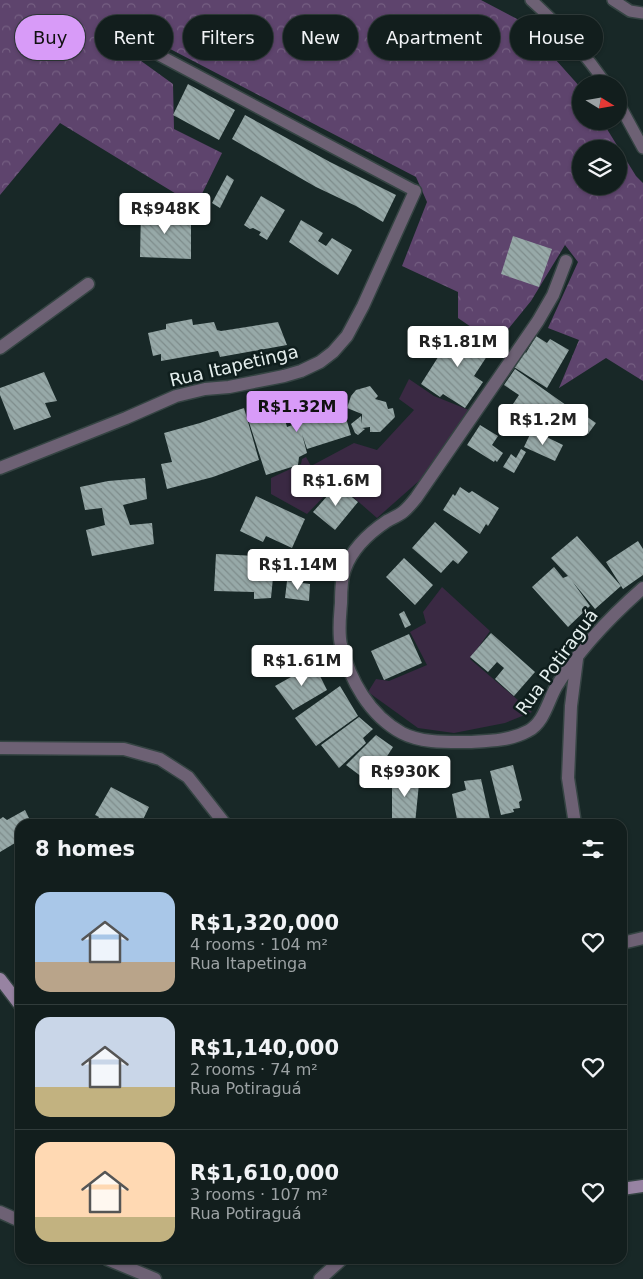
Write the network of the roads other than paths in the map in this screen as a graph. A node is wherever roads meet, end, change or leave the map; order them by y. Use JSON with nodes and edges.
{"nodes":[{"id":1,"x":530,"y":0,"type":"edge"},
{"id":2,"x":612,"y":0,"type":"edge"},
{"id":3,"x":643,"y":14,"type":"edge"},
{"id":4,"x":168,"y":60,"type":"edge"},
{"id":5,"x":600,"y":75,"type":"edge"},
{"id":6,"x":628,"y":120,"type":"edge"},
{"id":7,"x":643,"y":148,"type":"edge"},
{"id":8,"x":415,"y":191,"type":"joint"},
{"id":9,"x":566,"y":261,"type":"dead end"},
{"id":10,"x":88,"y":284,"type":"dead end"},
{"id":11,"x":0,"y":348,"type":"edge"},
{"id":12,"x":0,"y":468,"type":"edge"},
{"id":13,"x":643,"y":588,"type":"edge"},
{"id":14,"x":578,"y":657,"type":"junction"},
{"id":15,"x":0,"y":748,"type":"edge"},
{"id":16,"x":220,"y":819,"type":"edge"},
{"id":17,"x":574,"y":819,"type":"edge"},
{"id":18,"x":643,"y":938,"type":"edge"},
{"id":19,"x":627,"y":942,"type":"edge"},
{"id":20,"x":0,"y":980,"type":"edge"},
{"id":21,"x":15,"y":999,"type":"edge"},
{"id":22,"x":643,"y":1186,"type":"edge"},
{"id":23,"x":627,"y":1189,"type":"edge"},
{"id":24,"x":0,"y":1212,"type":"edge"},
{"id":25,"x":15,"y":1219,"type":"edge"},
{"id":26,"x":119,"y":1264,"type":"edge"},
{"id":27,"x":336,"y":1264,"type":"edge"},
{"id":28,"x":155,"y":1279,"type":"edge"},
{"id":29,"x":320,"y":1279,"type":"edge"}],
"edges":[{"from":1,"to":5,"type":"lane"},
{"from":2,"to":3,"type":"lane"},
{"from":4,"to":8,"type":"lane"},
{"from":6,"to":7,"type":"lane"},
{"from":8,"to":12,"type":"street","name":"Rua Itapetinga"},
{"from":9,"to":14,"type":"street","name":"Rua Potiraguá"},
{"from":10,"to":11,"type":"street"},
{"from":13,"to":14,"type":"street","name":"Rua Potiraguá"},
{"from":14,"to":17,"type":"street"},
{"from":15,"to":16,"type":"street"},
{"from":18,"to":19,"type":"street"},
{"from":20,"to":21,"type":"street"},
{"from":22,"to":23,"type":"street"},
{"from":24,"to":25,"type":"street"},
{"from":26,"to":28,"type":"street"},
{"from":27,"to":29,"type":"street"}]}
